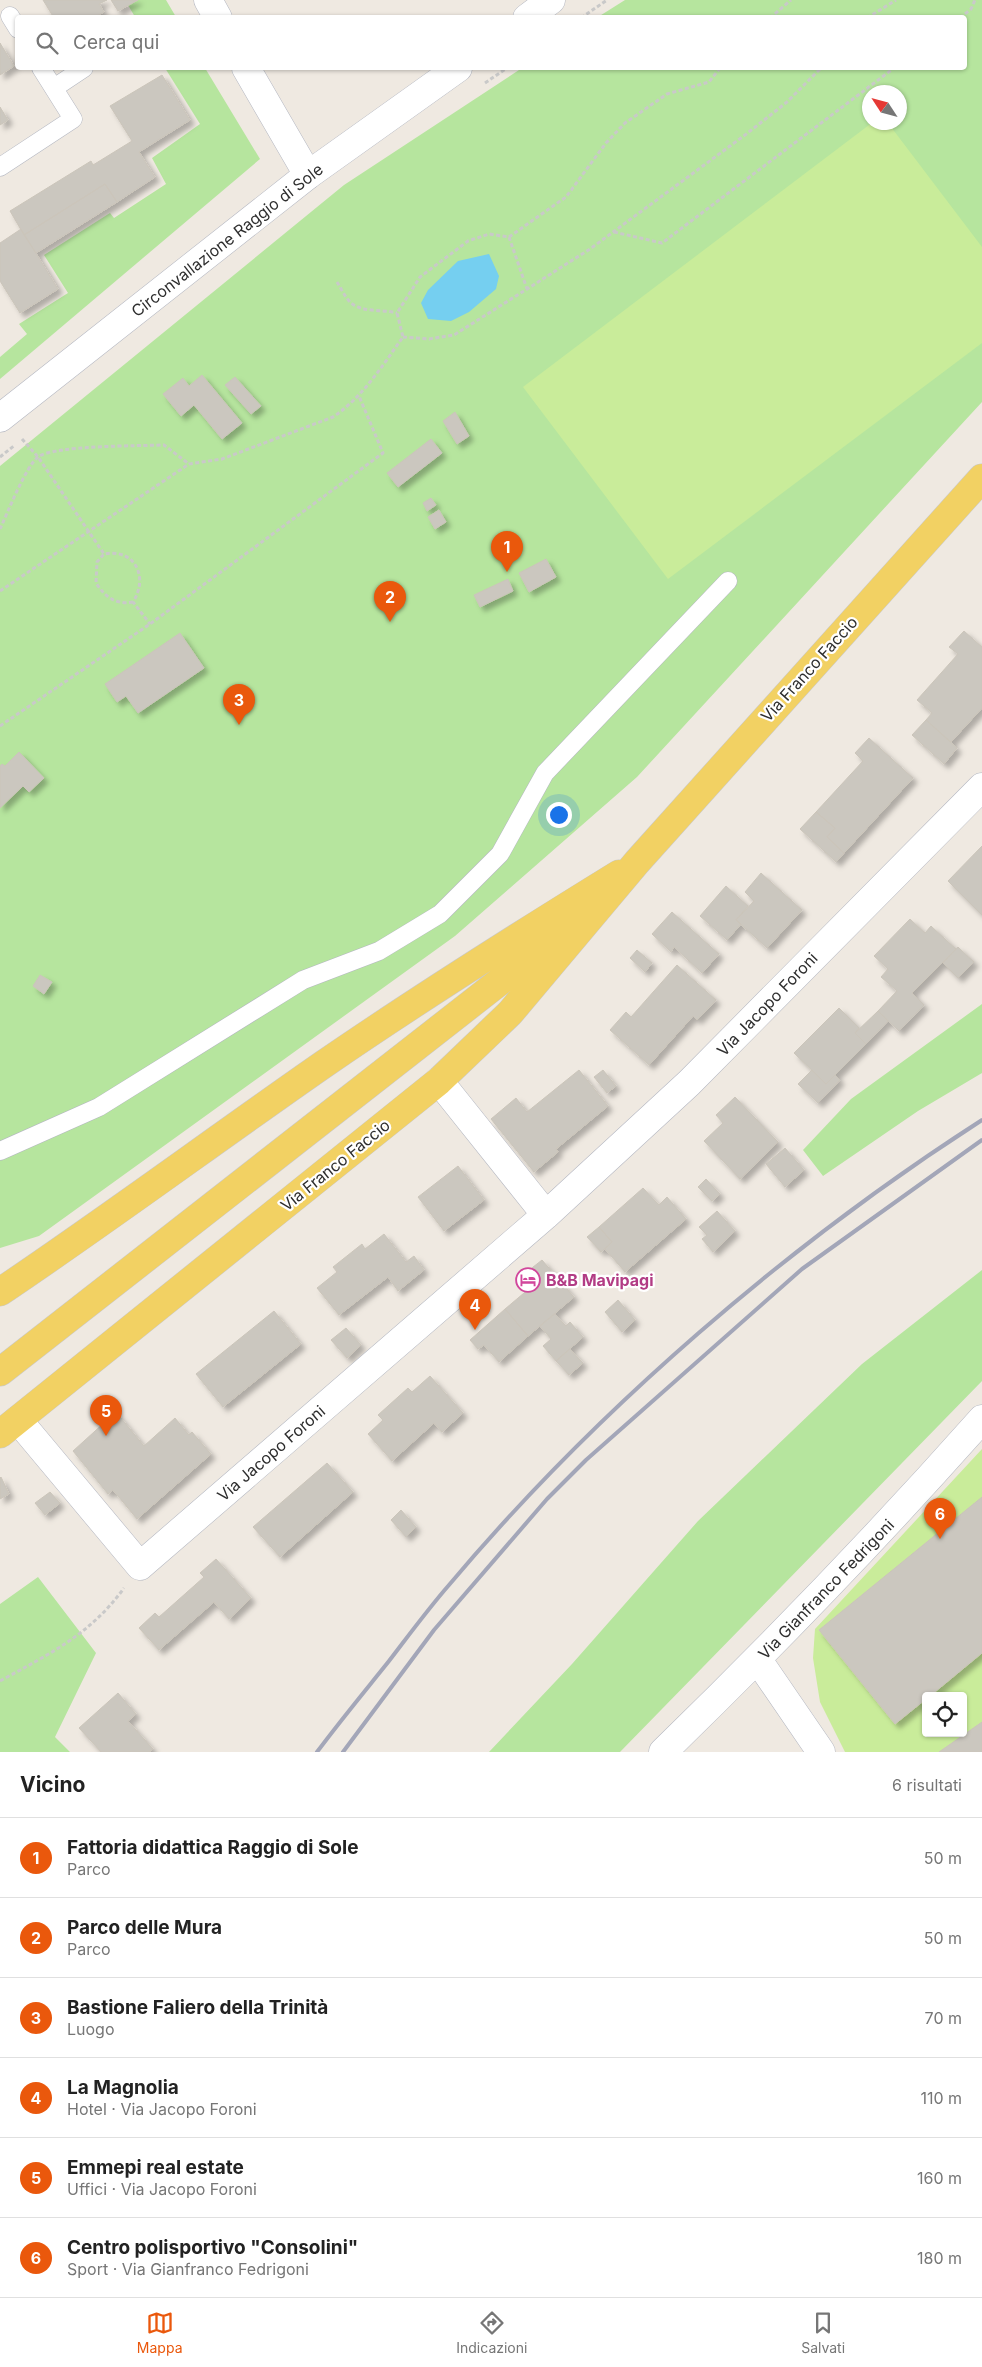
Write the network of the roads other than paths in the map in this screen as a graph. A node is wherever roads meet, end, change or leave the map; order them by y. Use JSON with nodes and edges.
{"nodes":[{"id":1,"x":208,"y":0,"type":"edge"},
{"id":2,"x":551,"y":0,"type":"edge"},
{"id":3,"x":216,"y":15,"type":"edge"},
{"id":4,"x":531,"y":15,"type":"edge"},
{"id":5,"x":42,"y":70,"type":"edge"},
{"id":6,"x":81,"y":70,"type":"edge"},
{"id":7,"x":247,"y":70,"type":"edge"},
{"id":8,"x":455,"y":70,"type":"edge"},
{"id":9,"x":54,"y":88,"type":"junction"},
{"id":10,"x":0,"y":167,"type":"edge"},
{"id":11,"x":308,"y":175,"type":"junction"},
{"id":12,"x":0,"y":418,"type":"edge"},
{"id":13,"x":982,"y":478,"type":"edge"},
{"id":14,"x":728,"y":581,"type":"dead end"},
{"id":15,"x":982,"y":787,"type":"edge"},
{"id":16,"x":637,"y":862,"type":"junction"},
{"id":17,"x":439,"y":1081,"type":"junction"},
{"id":18,"x":0,"y":1151,"type":"edge"},
{"id":19,"x":546,"y":1215,"type":"junction"},
{"id":20,"x":0,"y":1292,"type":"edge"},
{"id":21,"x":0,"y":1372,"type":"edge"},
{"id":22,"x":982,"y":1419,"type":"edge"},
{"id":23,"x":9,"y":1427,"type":"edge"},
{"id":24,"x":758,"y":1660,"type":"junction"},
{"id":25,"x":663,"y":1752,"type":"edge"},
{"id":26,"x":821,"y":1752,"type":"edge"}],
"edges":[{"from":1,"to":3,"type":"street"},
{"from":2,"to":4,"type":"street"},
{"from":5,"to":9,"type":"lane"},
{"from":6,"to":9,"type":"lane"},
{"from":7,"to":11,"type":"street"},
{"from":8,"to":11,"type":"street","name":"Circonvallazione Raggio di Sole"},
{"from":9,"to":10,"type":"lane"},
{"from":11,"to":12,"type":"street","name":"Circonvallazione Raggio di Sole"},
{"from":13,"to":16,"type":"main road","name":"Via Franco Faccio"},
{"from":14,"to":18,"type":"lane"},
{"from":15,"to":19,"type":"street","name":"Via Jacopo Foroni"},
{"from":16,"to":17,"type":"main road","name":"Via Franco Faccio"},
{"from":16,"to":20,"type":"main road","name":"Via Franco Faccio"},
{"from":16,"to":21,"type":"main road","name":"Via Franco Faccio"},
{"from":17,"to":19,"type":"street"},
{"from":17,"to":23,"type":"main road","name":"Via Franco Faccio"},
{"from":19,"to":23,"type":"street","name":"Via Jacopo Foroni"},
{"from":22,"to":24,"type":"street","name":"Via Gianfranco Fedrigoni"},
{"from":24,"to":25,"type":"street","name":"Via Gianfranco Fedrigoni"},
{"from":24,"to":26,"type":"street"}]}
